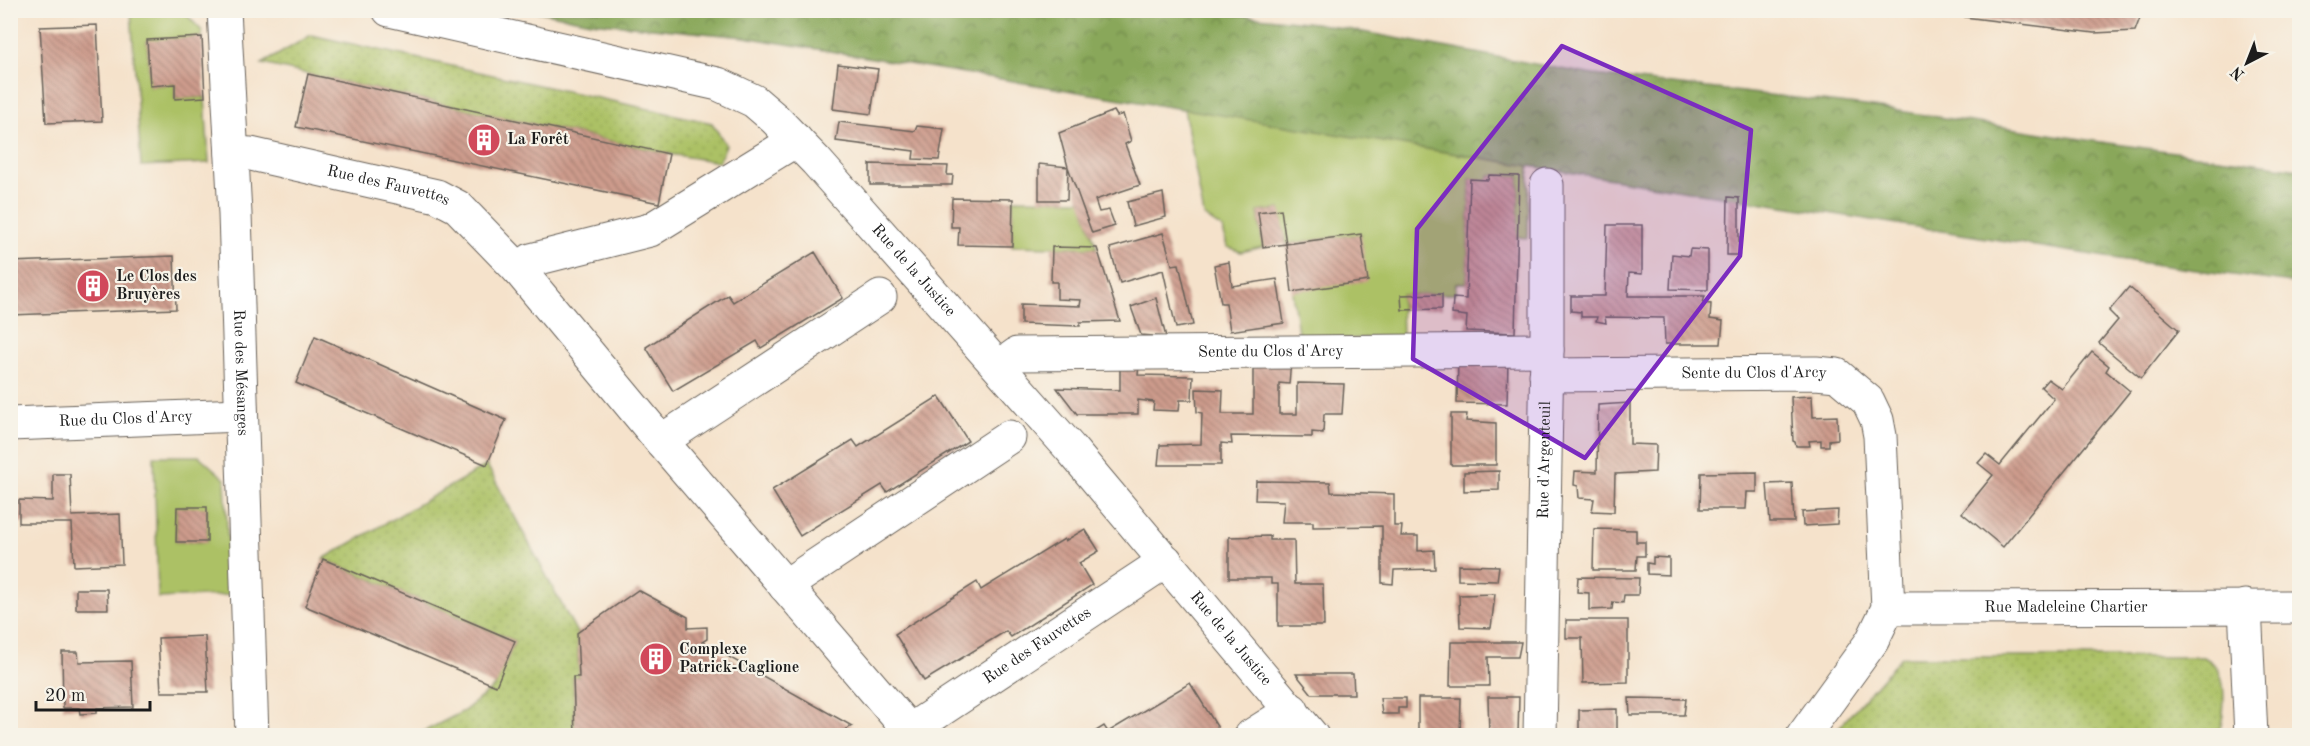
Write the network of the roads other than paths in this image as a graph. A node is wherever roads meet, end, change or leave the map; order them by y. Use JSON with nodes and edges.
{"nodes":[{"id":1,"x":224,"y":10,"type":"edge"},
{"id":2,"x":389,"y":10,"type":"edge"},
{"id":3,"x":796,"y":140,"type":"junction"},
{"id":4,"x":232,"y":153,"type":"junction"},
{"id":5,"x":1547,"y":185,"type":"dead end"},
{"id":6,"x":519,"y":270,"type":"junction"},
{"id":7,"x":880,"y":297,"type":"dead end"},
{"id":8,"x":1547,"y":362,"type":"junction"},
{"id":9,"x":999,"y":367,"type":"junction"},
{"id":10,"x":241,"y":415,"type":"junction"},
{"id":11,"x":10,"y":424,"type":"edge"},
{"id":12,"x":1009,"y":437,"type":"dead end"},
{"id":13,"x":661,"y":441,"type":"junction"},
{"id":14,"x":1166,"y":561,"type":"junction"},
{"id":15,"x":785,"y":586,"type":"junction"},
{"id":16,"x":2245,"y":606,"type":"junction"},
{"id":17,"x":2300,"y":607,"type":"edge"},
{"id":18,"x":1888,"y":608,"type":"junction"},
{"id":19,"x":1292,"y":710,"type":"junction"},
{"id":20,"x":911,"y":733,"type":"edge"},
{"id":21,"x":252,"y":735,"type":"edge"},
{"id":22,"x":1251,"y":735,"type":"edge"},
{"id":23,"x":1312,"y":735,"type":"edge"},
{"id":24,"x":1539,"y":735,"type":"edge"},
{"id":25,"x":1803,"y":735,"type":"edge"},
{"id":26,"x":2251,"y":735,"type":"edge"}],
"edges":[{"from":1,"to":4,"type":"street","name":"Rue des Mésanges"},
{"from":2,"to":3,"type":"street","name":"Rue de la Justice"},
{"from":3,"to":6,"type":"street"},
{"from":3,"to":9,"type":"street","name":"Rue de la Justice"},
{"from":4,"to":6,"type":"street","name":"Rue des Fauvettes"},
{"from":4,"to":10,"type":"street","name":"Rue des Mésanges"},
{"from":5,"to":8,"type":"street","name":"Rue d'Argenteuil"},
{"from":6,"to":13,"type":"street","name":"Rue des Fauvettes"},
{"from":7,"to":13,"type":"street"},
{"from":8,"to":9,"type":"street","name":"Sente du Clos d'Arcy"},
{"from":8,"to":18,"type":"street","name":"Sente du Clos d'Arcy"},
{"from":8,"to":24,"type":"street","name":"Rue d'Argenteuil"},
{"from":9,"to":14,"type":"street","name":"Rue de la Justice"},
{"from":10,"to":11,"type":"street","name":"Rue du Clos d'Arcy"},
{"from":10,"to":21,"type":"street","name":"Rue des Mésanges"},
{"from":12,"to":15,"type":"street"},
{"from":13,"to":15,"type":"street","name":"Rue des Fauvettes"},
{"from":14,"to":19,"type":"street","name":"Rue de la Justice"},
{"from":14,"to":20,"type":"street","name":"Rue des Fauvettes"},
{"from":15,"to":20,"type":"street","name":"Rue des Fauvettes"},
{"from":16,"to":17,"type":"street","name":"Rue Madeleine Chartier"},
{"from":16,"to":18,"type":"street","name":"Rue Madeleine Chartier"},
{"from":16,"to":26,"type":"street"},
{"from":18,"to":25,"type":"street"},
{"from":19,"to":22,"type":"street"},
{"from":19,"to":23,"type":"street","name":"Rue de la Justice"}]}
